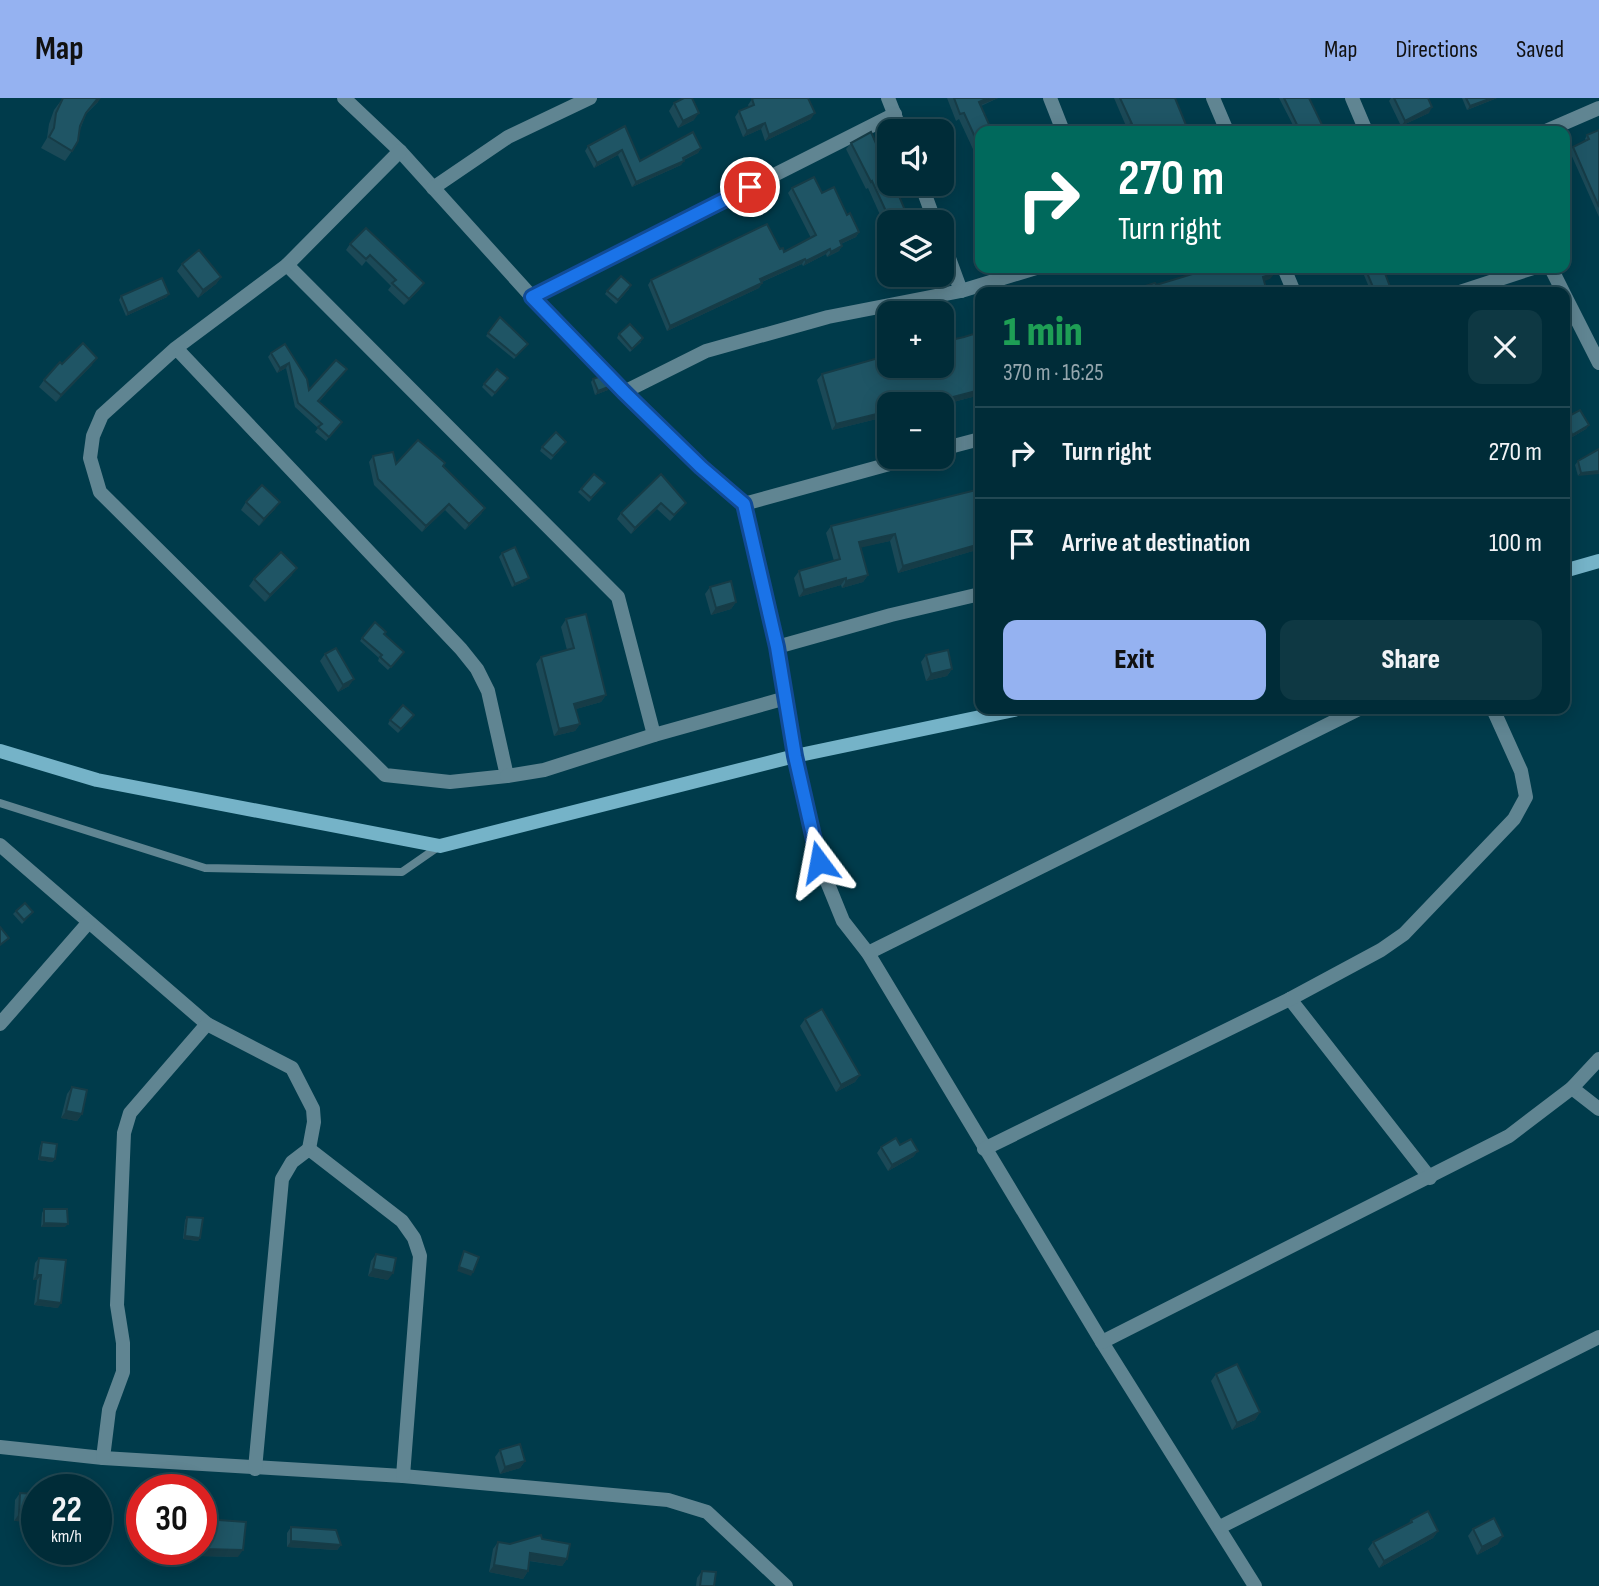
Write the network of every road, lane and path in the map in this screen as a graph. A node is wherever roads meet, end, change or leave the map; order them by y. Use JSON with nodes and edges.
{"nodes":[{"id":1,"x":344,"y":98,"type":"edge"},
{"id":2,"x":590,"y":98,"type":"edge"},
{"id":3,"x":888,"y":98,"type":"edge"},
{"id":4,"x":1050,"y":98,"type":"edge"},
{"id":5,"x":1213,"y":98,"type":"edge"},
{"id":6,"x":1352,"y":98,"type":"edge"},
{"id":7,"x":1599,"y":108,"type":"edge"},
{"id":8,"x":895,"y":114,"type":"junction"},
{"id":9,"x":897,"y":119,"type":"edge"},
{"id":10,"x":1061,"y":126,"type":"edge"},
{"id":11,"x":1225,"y":126,"type":"edge"},
{"id":12,"x":1364,"y":126,"type":"edge"},
{"id":13,"x":1558,"y":126,"type":"edge"},
{"id":14,"x":400,"y":151,"type":"junction"},
{"id":15,"x":433,"y":188,"type":"junction"},
{"id":16,"x":287,"y":265,"type":"junction"},
{"id":17,"x":954,"y":272,"type":"edge"},
{"id":18,"x":1020,"y":273,"type":"edge"},
{"id":19,"x":1518,"y":273,"type":"edge"},
{"id":20,"x":1475,"y":287,"type":"edge"},
{"id":21,"x":961,"y":291,"type":"junction"},
{"id":22,"x":532,"y":297,"type":"junction"},
{"id":23,"x":1570,"y":305,"type":"edge"},
{"id":24,"x":176,"y":348,"type":"junction"},
{"id":25,"x":1599,"y":363,"type":"edge"},
{"id":26,"x":624,"y":392,"type":"junction"},
{"id":27,"x":975,"y":440,"type":"edge"},
{"id":28,"x":954,"y":447,"type":"edge"},
{"id":29,"x":877,"y":467,"type":"edge"},
{"id":30,"x":744,"y":504,"type":"junction"},
{"id":31,"x":1599,"y":561,"type":"edge"},
{"id":32,"x":1570,"y":569,"type":"edge"},
{"id":33,"x":975,"y":595,"type":"edge"},
{"id":34,"x":777,"y":647,"type":"junction"},
{"id":35,"x":786,"y":698,"type":"junction"},
{"id":36,"x":994,"y":714,"type":"edge"},
{"id":37,"x":1349,"y":714,"type":"edge"},
{"id":38,"x":1495,"y":714,"type":"edge"},
{"id":39,"x":654,"y":736,"type":"junction"},
{"id":40,"x":0,"y":751,"type":"edge"},
{"id":41,"x":795,"y":756,"type":"junction"},
{"id":42,"x":507,"y":776,"type":"junction"},
{"id":43,"x":0,"y":803,"type":"edge"},
{"id":44,"x":0,"y":845,"type":"edge"},
{"id":45,"x":440,"y":846,"type":"junction"},
{"id":46,"x":89,"y":923,"type":"junction"},
{"id":47,"x":868,"y":953,"type":"junction"},
{"id":48,"x":1290,"y":999,"type":"junction"},
{"id":49,"x":0,"y":1024,"type":"edge"},
{"id":50,"x":207,"y":1024,"type":"junction"},
{"id":51,"x":1599,"y":1059,"type":"edge"},
{"id":52,"x":1572,"y":1088,"type":"junction"},
{"id":53,"x":1599,"y":1109,"type":"edge"},
{"id":54,"x":309,"y":1149,"type":"junction"},
{"id":55,"x":984,"y":1149,"type":"junction"},
{"id":56,"x":1430,"y":1178,"type":"junction"},
{"id":57,"x":1599,"y":1337,"type":"edge"},
{"id":58,"x":1102,"y":1342,"type":"junction"},
{"id":59,"x":0,"y":1447,"type":"edge"},
{"id":60,"x":103,"y":1458,"type":"junction"},
{"id":61,"x":255,"y":1469,"type":"junction"},
{"id":62,"x":403,"y":1476,"type":"junction"},
{"id":63,"x":1220,"y":1527,"type":"junction"},
{"id":64,"x":786,"y":1586,"type":"edge"},
{"id":65,"x":1255,"y":1586,"type":"edge"}],
"edges":[{"from":1,"to":14,"type":"street"},
{"from":2,"to":15,"type":"street"},
{"from":3,"to":8,"type":"street"},
{"from":4,"to":10,"type":"street"},
{"from":5,"to":11,"type":"street"},
{"from":6,"to":12,"type":"street"},
{"from":7,"to":13,"type":"street"},
{"from":8,"to":9,"type":"street"},
{"from":8,"to":22,"type":"street"},
{"from":14,"to":15,"type":"street"},
{"from":14,"to":16,"type":"street"},
{"from":15,"to":22,"type":"street"},
{"from":16,"to":24,"type":"street"},
{"from":16,"to":39,"type":"street"},
{"from":17,"to":21,"type":"street"},
{"from":18,"to":21,"type":"street"},
{"from":19,"to":20,"type":"street"},
{"from":21,"to":26,"type":"street"},
{"from":22,"to":26,"type":"street"},
{"from":23,"to":25,"type":"street"},
{"from":24,"to":42,"type":"street"},
{"from":24,"to":42,"type":"street"},
{"from":26,"to":30,"type":"street"},
{"from":27,"to":28,"type":"street"},
{"from":29,"to":30,"type":"street"},
{"from":30,"to":34,"type":"street"},
{"from":31,"to":32,"type":"street"},
{"from":33,"to":34,"type":"street"},
{"from":34,"to":35,"type":"street"},
{"from":35,"to":39,"type":"street"},
{"from":35,"to":41,"type":"street"},
{"from":36,"to":41,"type":"street"},
{"from":37,"to":47,"type":"street"},
{"from":38,"to":48,"type":"street"},
{"from":39,"to":42,"type":"street"},
{"from":40,"to":45,"type":"street"},
{"from":41,"to":45,"type":"street"},
{"from":41,"to":47,"type":"street"},
{"from":43,"to":45,"type":"lane"},
{"from":44,"to":46,"type":"street"},
{"from":46,"to":49,"type":"street"},
{"from":46,"to":50,"type":"street"},
{"from":47,"to":55,"type":"street"},
{"from":48,"to":55,"type":"street"},
{"from":48,"to":56,"type":"street"},
{"from":50,"to":54,"type":"street"},
{"from":50,"to":60,"type":"street"},
{"from":51,"to":52,"type":"street"},
{"from":52,"to":53,"type":"street"},
{"from":52,"to":56,"type":"street"},
{"from":54,"to":61,"type":"street"},
{"from":54,"to":62,"type":"street"},
{"from":55,"to":58,"type":"street"},
{"from":56,"to":58,"type":"street"},
{"from":57,"to":63,"type":"street"},
{"from":58,"to":63,"type":"street"},
{"from":59,"to":60,"type":"street"},
{"from":60,"to":61,"type":"street"},
{"from":61,"to":62,"type":"street"},
{"from":62,"to":64,"type":"street"},
{"from":63,"to":65,"type":"street"}]}
